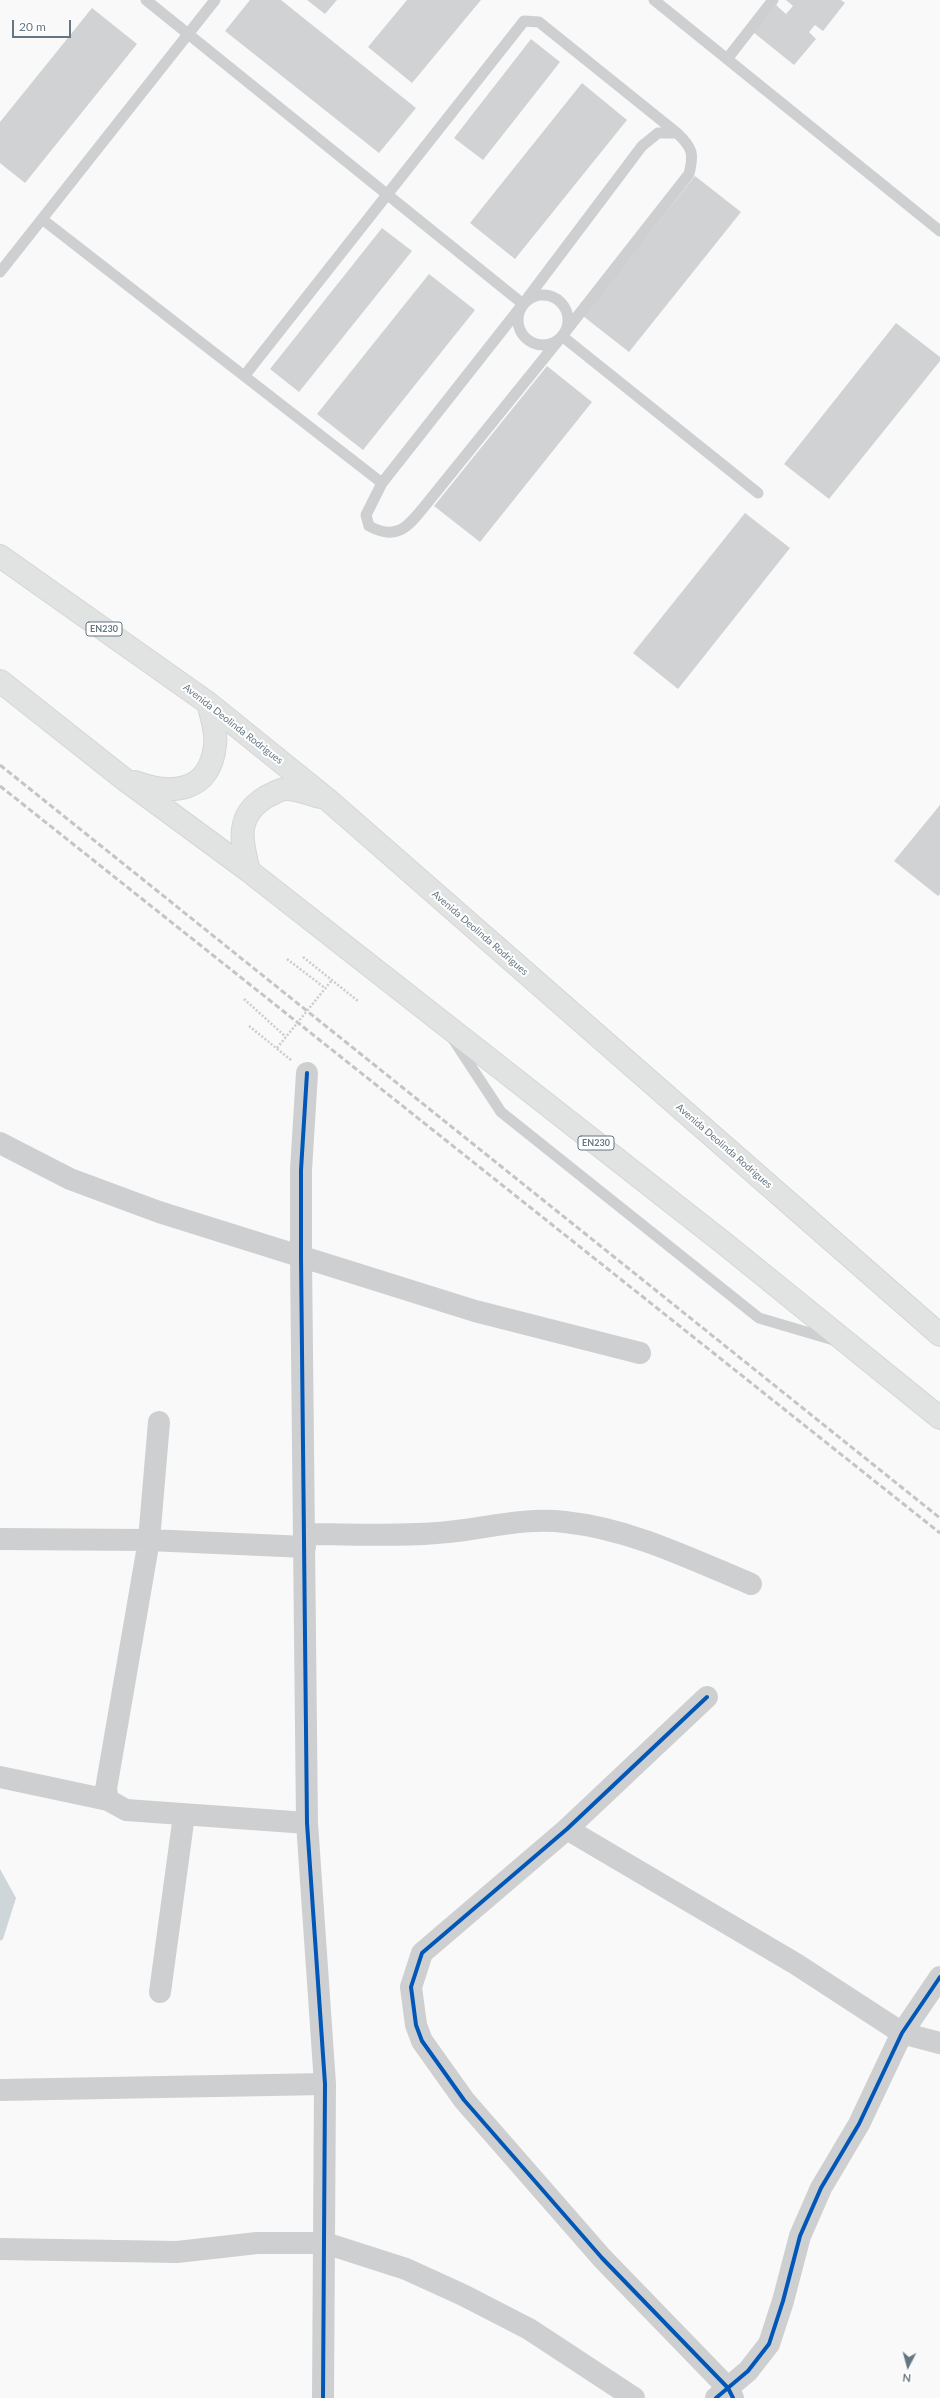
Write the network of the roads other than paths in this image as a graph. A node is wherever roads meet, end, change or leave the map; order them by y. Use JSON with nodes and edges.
{"nodes":[{"id":1,"x":146,"y":0,"type":"edge"},
{"id":2,"x":215,"y":0,"type":"edge"},
{"id":3,"x":654,"y":0,"type":"edge"},
{"id":4,"x":774,"y":0,"type":"edge"},
{"id":5,"x":188,"y":33,"type":"junction"},
{"id":6,"x":727,"y":59,"type":"junction"},
{"id":7,"x":677,"y":134,"type":"junction"},
{"id":8,"x":387,"y":197,"type":"junction"},
{"id":9,"x":42,"y":219,"type":"junction"},
{"id":10,"x":940,"y":231,"type":"edge"},
{"id":11,"x":0,"y":272,"type":"edge"},
{"id":12,"x":522,"y":304,"type":"junction"},
{"id":13,"x":562,"y":336,"type":"junction"},
{"id":14,"x":245,"y":375,"type":"junction"},
{"id":15,"x":382,"y":483,"type":"junction"},
{"id":16,"x":758,"y":492,"type":"dead end"},
{"id":17,"x":0,"y":556,"type":"edge"},
{"id":18,"x":0,"y":681,"type":"edge"},
{"id":19,"x":208,"y":703,"type":"junction"},
{"id":20,"x":124,"y":778,"type":"junction"},
{"id":21,"x":327,"y":799,"type":"junction"},
{"id":22,"x":249,"y":871,"type":"junction"},
{"id":23,"x":443,"y":1023,"type":"junction"},
{"id":24,"x":307,"y":1073,"type":"road end"},
{"id":25,"x":0,"y":1143,"type":"edge"},
{"id":26,"x":301,"y":1257,"type":"junction"},
{"id":27,"x":940,"y":1335,"type":"edge"},
{"id":28,"x":851,"y":1346,"type":"junction"},
{"id":29,"x":640,"y":1353,"type":"dead end"},
{"id":30,"x":940,"y":1418,"type":"edge"},
{"id":31,"x":159,"y":1422,"type":"dead end"},
{"id":32,"x":0,"y":1539,"type":"edge"},
{"id":33,"x":149,"y":1540,"type":"junction"},
{"id":34,"x":305,"y":1541,"type":"junction"},
{"id":35,"x":751,"y":1584,"type":"dead end"},
{"id":36,"x":707,"y":1697,"type":"dead end"},
{"id":37,"x":0,"y":1777,"type":"edge"},
{"id":38,"x":108,"y":1800,"type":"junction"},
{"id":39,"x":184,"y":1815,"type":"junction"},
{"id":40,"x":307,"y":1823,"type":"junction"},
{"id":41,"x":567,"y":1829,"type":"junction"},
{"id":42,"x":940,"y":1977,"type":"edge"},
{"id":43,"x":160,"y":1992,"type":"dead end"},
{"id":44,"x":902,"y":2033,"type":"junction"},
{"id":45,"x":940,"y":2043,"type":"edge"},
{"id":46,"x":325,"y":2084,"type":"junction"},
{"id":47,"x":0,"y":2090,"type":"edge"},
{"id":48,"x":325,"y":2243,"type":"junction"},
{"id":49,"x":0,"y":2249,"type":"edge"},
{"id":50,"x":726,"y":2395,"type":"edge"},
{"id":51,"x":323,"y":2398,"type":"edge"},
{"id":52,"x":634,"y":2398,"type":"edge"}],
"edges":[{"from":1,"to":5,"type":"lane"},
{"from":2,"to":5,"type":"lane"},
{"from":3,"to":6,"type":"lane"},
{"from":4,"to":6,"type":"lane"},
{"from":5,"to":8,"type":"lane"},
{"from":5,"to":9,"type":"lane"},
{"from":6,"to":10,"type":"lane"},
{"from":7,"to":8,"type":"lane"},
{"from":7,"to":12,"type":"lane"},
{"from":7,"to":13,"type":"lane"},
{"from":8,"to":12,"type":"lane"},
{"from":8,"to":14,"type":"lane"},
{"from":9,"to":11,"type":"lane"},
{"from":9,"to":14,"type":"lane"},
{"from":12,"to":13,"type":"lane"},
{"from":12,"to":13,"type":"lane"},
{"from":12,"to":15,"type":"lane"},
{"from":13,"to":15,"type":"lane"},
{"from":13,"to":16,"type":"lane"},
{"from":14,"to":15,"type":"lane"},
{"from":17,"to":19,"type":"highway","name":"Avenida Deolinda Rodrigues","number":"EN230"},
{"from":18,"to":20,"type":"highway","number":"EN230"},
{"from":19,"to":20,"type":"highway"},
{"from":19,"to":21,"type":"highway","name":"Avenida Deolinda Rodrigues","number":"EN230"},
{"from":20,"to":22,"type":"highway","number":"EN230"},
{"from":21,"to":22,"type":"highway"},
{"from":21,"to":27,"type":"highway","name":"Avenida Deolinda Rodrigues","number":"EN230"},
{"from":22,"to":23,"type":"highway","number":"EN230"},
{"from":23,"to":28,"type":"highway","number":"EN230"},
{"from":23,"to":28,"type":"lane"},
{"from":24,"to":26,"type":"street"},
{"from":25,"to":26,"type":"street"},
{"from":26,"to":29,"type":"street"},
{"from":26,"to":34,"type":"street"},
{"from":28,"to":30,"type":"highway","number":"EN230"},
{"from":31,"to":33,"type":"street"},
{"from":32,"to":33,"type":"street"},
{"from":33,"to":34,"type":"street"},
{"from":33,"to":38,"type":"street"},
{"from":34,"to":35,"type":"street"},
{"from":34,"to":40,"type":"street"},
{"from":36,"to":41,"type":"street"},
{"from":37,"to":38,"type":"street"},
{"from":38,"to":39,"type":"street"},
{"from":39,"to":40,"type":"street"},
{"from":39,"to":43,"type":"street"},
{"from":40,"to":46,"type":"street"},
{"from":41,"to":44,"type":"street"},
{"from":41,"to":50,"type":"street"},
{"from":42,"to":44,"type":"street"},
{"from":44,"to":45,"type":"street"},
{"from":44,"to":50,"type":"street"},
{"from":46,"to":47,"type":"street"},
{"from":46,"to":48,"type":"street"},
{"from":48,"to":49,"type":"street"},
{"from":48,"to":51,"type":"street"},
{"from":48,"to":52,"type":"street"}]}
